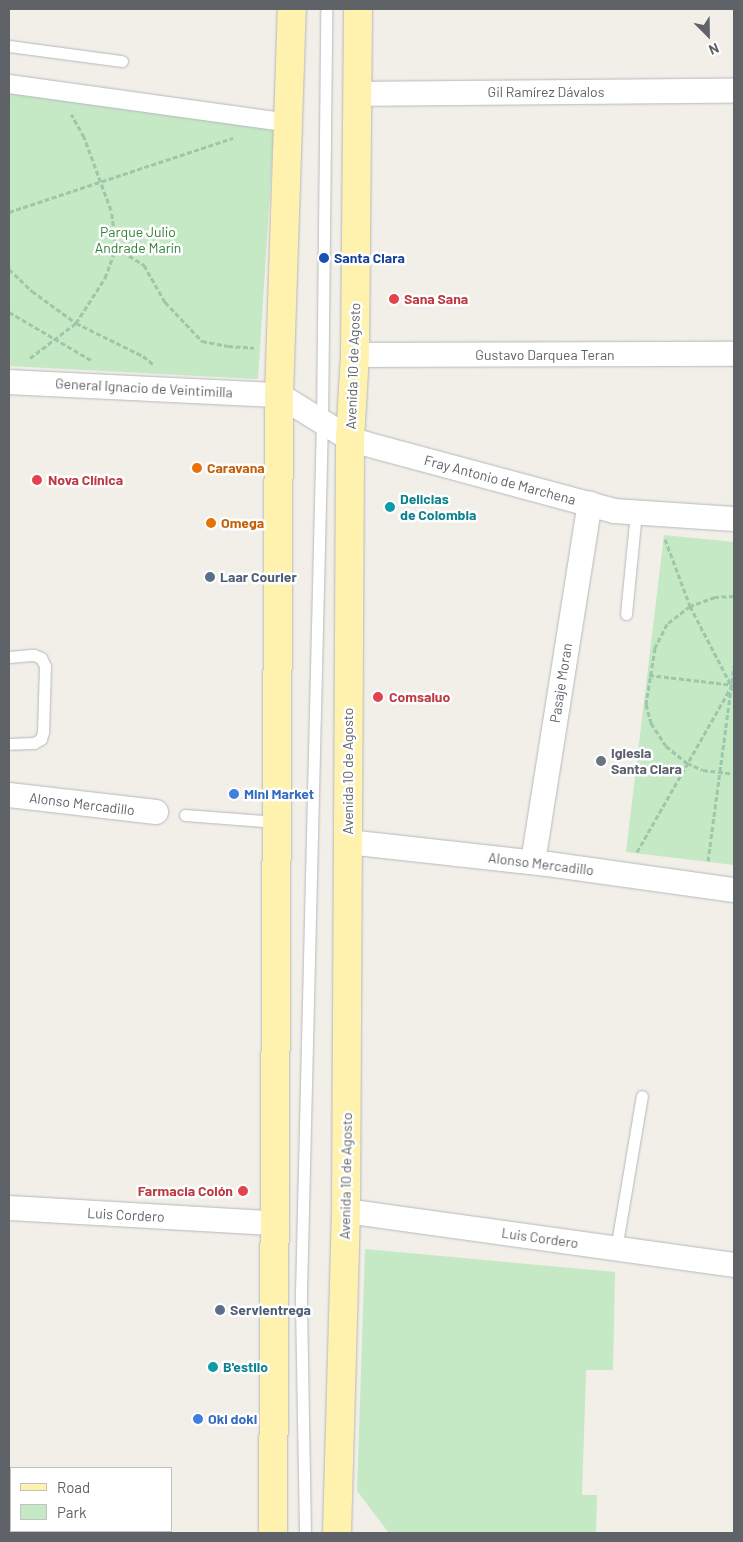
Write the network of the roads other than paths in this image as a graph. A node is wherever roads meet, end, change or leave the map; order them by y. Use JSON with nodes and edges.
{"nodes":[{"id":1,"x":292,"y":9,"type":"edge"},
{"id":2,"x":326,"y":9,"type":"edge"},
{"id":3,"x":358,"y":9,"type":"edge"},
{"id":4,"x":9,"y":46,"type":"edge"},
{"id":5,"x":122,"y":61,"type":"dead end"},
{"id":6,"x":9,"y":84,"type":"edge"},
{"id":7,"x":734,"y":91,"type":"edge"},
{"id":8,"x":358,"y":94,"type":"junction"},
{"id":9,"x":277,"y":121,"type":"junction"},
{"id":10,"x":734,"y":354,"type":"edge"},
{"id":11,"x":355,"y":356,"type":"junction"},
{"id":12,"x":9,"y":382,"type":"edge"},
{"id":13,"x":279,"y":395,"type":"junction"},
{"id":14,"x":322,"y":423,"type":"junction"},
{"id":15,"x":350,"y":439,"type":"junction"},
{"id":16,"x":590,"y":504,"type":"junction"},
{"id":17,"x":636,"y":512,"type":"junction"},
{"id":18,"x":734,"y":519,"type":"edge"},
{"id":19,"x":626,"y":614,"type":"dead end"},
{"id":20,"x":9,"y":657,"type":"edge"},
{"id":21,"x":9,"y":744,"type":"edge"},
{"id":22,"x":9,"y":795,"type":"edge"},
{"id":23,"x":156,"y":812,"type":"dead end"},
{"id":24,"x":185,"y":815,"type":"dead end"},
{"id":25,"x":277,"y":822,"type":"junction"},
{"id":26,"x":348,"y":842,"type":"junction"},
{"id":27,"x":532,"y":862,"type":"junction"},
{"id":28,"x":734,"y":890,"type":"edge"},
{"id":29,"x":642,"y":1096,"type":"dead end"},
{"id":30,"x":9,"y":1208,"type":"edge"},
{"id":31,"x":346,"y":1211,"type":"junction"},
{"id":32,"x":273,"y":1223,"type":"junction"},
{"id":33,"x":616,"y":1248,"type":"junction"},
{"id":34,"x":729,"y":1258,"type":"edge"},
{"id":35,"x":337,"y":1506,"type":"junction"},
{"id":36,"x":271,"y":1530,"type":"edge"},
{"id":37,"x":305,"y":1533,"type":"edge"},
{"id":38,"x":337,"y":1533,"type":"edge"},
{"id":39,"x":354,"y":1533,"type":"edge"}],
"edges":[{"from":1,"to":9,"type":"main road"},
{"from":2,"to":14,"type":"lane"},
{"from":3,"to":8,"type":"main road","name":"Avenida 10 de Agosto"},
{"from":4,"to":5,"type":"lane"},
{"from":6,"to":9,"type":"street"},
{"from":7,"to":8,"type":"street","name":"Gil Ramírez Dávalos"},
{"from":8,"to":11,"type":"main road","name":"Avenida 10 de Agosto"},
{"from":9,"to":13,"type":"main road"},
{"from":10,"to":11,"type":"street","name":"Gustavo Darquea Teran"},
{"from":11,"to":15,"type":"main road","name":"Avenida 10 de Agosto"},
{"from":12,"to":13,"type":"street","name":"General Ignacio de Veintimilla"},
{"from":13,"to":14,"type":"street","name":"Fray Antonio de Marchena"},
{"from":13,"to":25,"type":"main road"},
{"from":14,"to":15,"type":"street","name":"Fray Antonio de Marchena"},
{"from":14,"to":37,"type":"lane"},
{"from":15,"to":16,"type":"street","name":"Fray Antonio de Marchena"},
{"from":15,"to":26,"type":"main road","name":"Avenida 10 de Agosto"},
{"from":16,"to":17,"type":"street","name":"Fray Antonio de Marchena"},
{"from":16,"to":27,"type":"street","name":"Pasaje Moran"},
{"from":17,"to":18,"type":"street","name":"Fray Antonio de Marchena"},
{"from":17,"to":19,"type":"lane"},
{"from":20,"to":21,"type":"lane"},
{"from":22,"to":23,"type":"street","name":"Alonso Mercadillo"},
{"from":24,"to":25,"type":"lane"},
{"from":25,"to":32,"type":"main road"},
{"from":26,"to":27,"type":"street","name":"Alonso Mercadillo"},
{"from":26,"to":31,"type":"main road","name":"Avenida 10 de Agosto"},
{"from":27,"to":28,"type":"street","name":"Alonso Mercadillo"},
{"from":29,"to":33,"type":"lane"},
{"from":30,"to":32,"type":"street","name":"Luis Cordero"},
{"from":31,"to":33,"type":"street","name":"Luis Cordero"},
{"from":31,"to":35,"type":"main road","name":"Avenida 10 de Agosto"},
{"from":32,"to":36,"type":"main road"},
{"from":33,"to":34,"type":"street","name":"Luis Cordero"},
{"from":35,"to":38,"type":"main road","name":"Avenida 10 de Agosto"},
{"from":35,"to":39,"type":"main road"}]}
